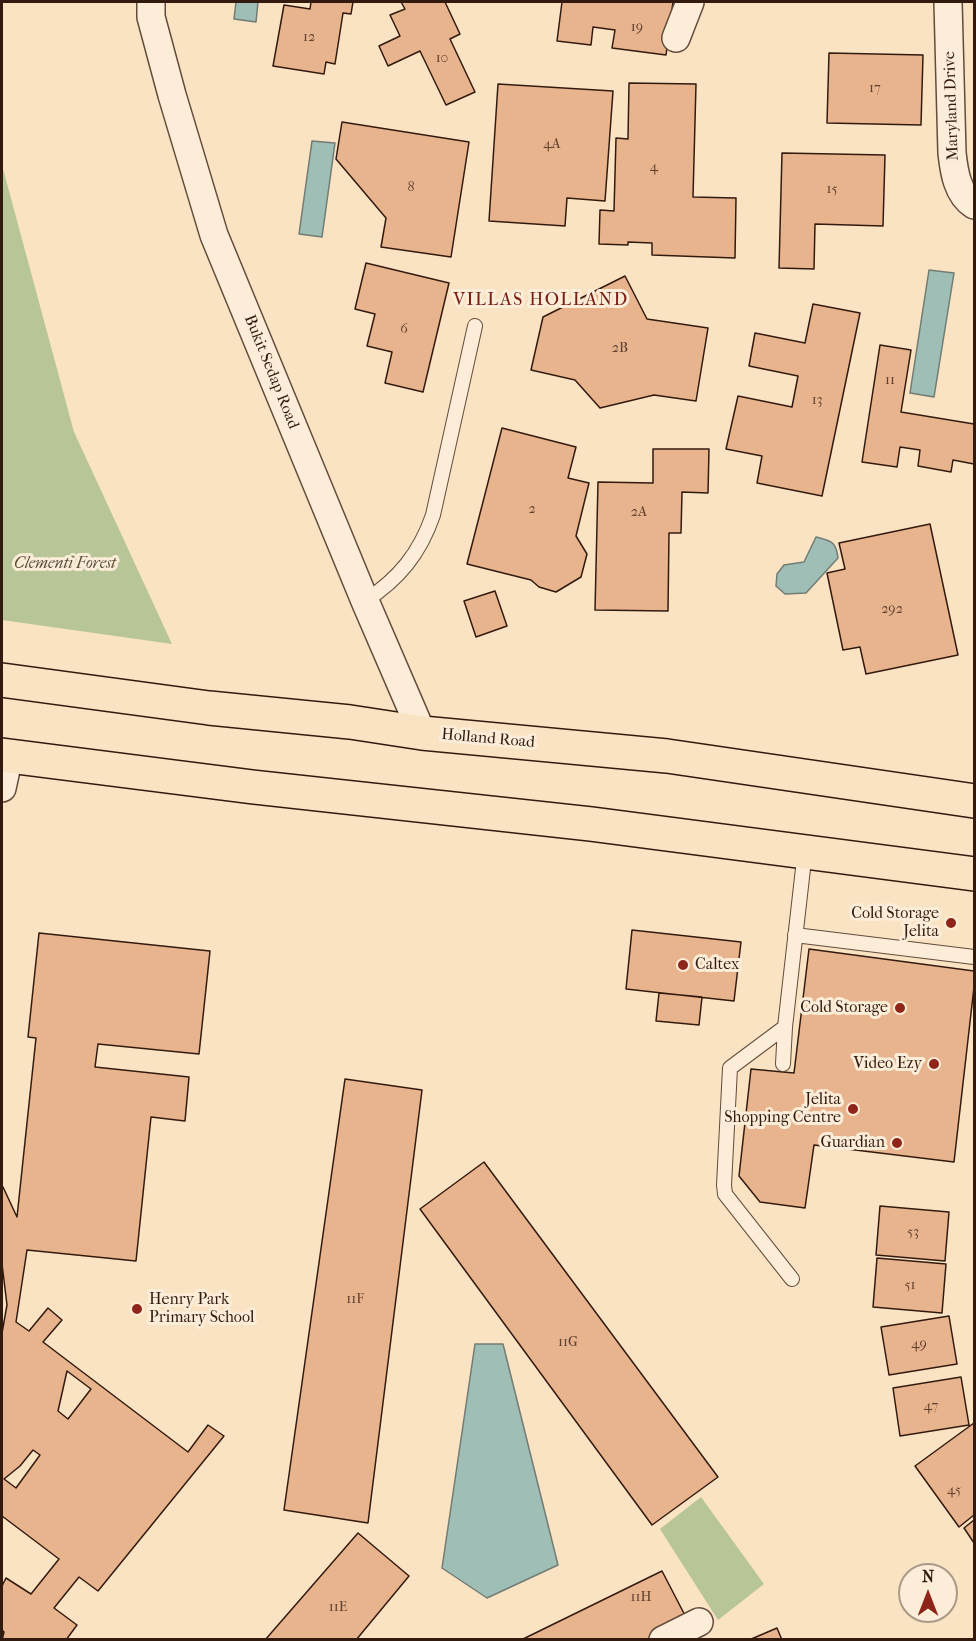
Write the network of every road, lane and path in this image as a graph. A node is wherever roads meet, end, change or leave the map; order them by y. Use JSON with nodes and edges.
{"nodes":[{"id":1,"x":151,"y":2,"type":"edge"},
{"id":2,"x":690,"y":2,"type":"edge"},
{"id":3,"x":948,"y":2,"type":"edge"},
{"id":4,"x":676,"y":38,"type":"dead end"},
{"id":5,"x":975,"y":205,"type":"edge"},
{"id":6,"x":475,"y":326,"type":"dead end"},
{"id":7,"x":365,"y":601,"type":"junction"},
{"id":8,"x":2,"y":680,"type":"edge"},
{"id":9,"x":422,"y":733,"type":"junction"},
{"id":10,"x":4,"y":753,"type":"edge"},
{"id":11,"x":2,"y":788,"type":"edge"},
{"id":12,"x":910,"y":791,"type":"junction"},
{"id":13,"x":975,"y":801,"type":"edge"},
{"id":14,"x":975,"y":826,"type":"edge"},
{"id":15,"x":805,"y":851,"type":"junction"},
{"id":16,"x":975,"y":873,"type":"edge"},
{"id":17,"x":795,"y":935,"type":"junction"},
{"id":18,"x":975,"y":957,"type":"edge"},
{"id":19,"x":785,"y":1027,"type":"junction"},
{"id":20,"x":783,"y":1064,"type":"dead end"},
{"id":21,"x":792,"y":1279,"type":"dead end"},
{"id":22,"x":699,"y":1622,"type":"dead end"},
{"id":23,"x":663,"y":1640,"type":"edge"}],
"edges":[{"from":1,"to":7,"type":"street","name":"Bukit Sedap Road"},
{"from":2,"to":4,"type":"street"},
{"from":3,"to":5,"type":"street","name":"Maryland Drive"},
{"from":6,"to":7,"type":"lane"},
{"from":7,"to":9,"type":"street","name":"Bukit Sedap Road"},
{"from":8,"to":9,"type":"main road","name":"Holland Road"},
{"from":9,"to":12,"type":"main road","name":"Holland Road"},
{"from":10,"to":11,"type":"street"},
{"from":10,"to":15,"type":"main road"},
{"from":12,"to":13,"type":"main road","name":"Holland Road"},
{"from":12,"to":14,"type":"main road"},
{"from":15,"to":16,"type":"main road"},
{"from":15,"to":17,"type":"lane"},
{"from":17,"to":18,"type":"lane"},
{"from":17,"to":19,"type":"lane"},
{"from":19,"to":20,"type":"lane"},
{"from":19,"to":21,"type":"lane"},
{"from":22,"to":23,"type":"street"}]}
